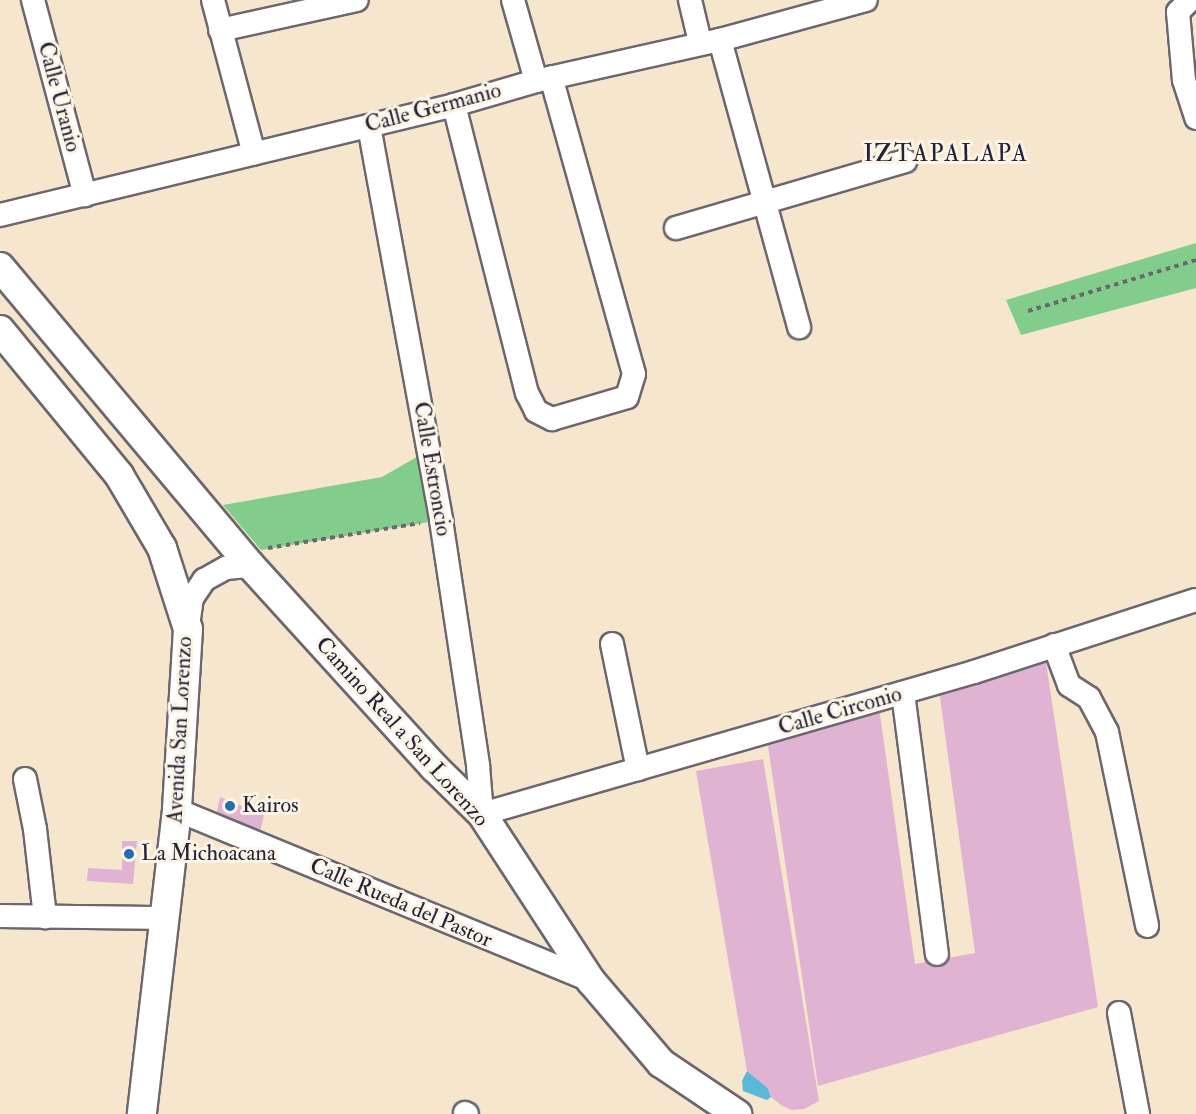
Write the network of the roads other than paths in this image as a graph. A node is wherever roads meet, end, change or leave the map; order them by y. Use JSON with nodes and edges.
{"nodes":[{"id":1,"x":33,"y":0,"type":"edge"},
{"id":2,"x":213,"y":0,"type":"edge"},
{"id":3,"x":357,"y":0,"type":"edge"},
{"id":4,"x":513,"y":0,"type":"edge"},
{"id":5,"x":690,"y":0,"type":"edge"},
{"id":6,"x":866,"y":0,"type":"edge"},
{"id":7,"x":1190,"y":0,"type":"edge"},
{"id":8,"x":835,"y":4,"type":"edge"},
{"id":9,"x":220,"y":30,"type":"junction"},
{"id":10,"x":710,"y":41,"type":"junction"},
{"id":11,"x":544,"y":79,"type":"junction"},
{"id":12,"x":454,"y":105,"type":"junction"},
{"id":13,"x":1196,"y":118,"type":"edge"},
{"id":14,"x":369,"y":126,"type":"junction"},
{"id":15,"x":254,"y":154,"type":"junction"},
{"id":16,"x":905,"y":161,"type":"dead end"},
{"id":17,"x":86,"y":195,"type":"junction"},
{"id":18,"x":765,"y":203,"type":"junction"},
{"id":19,"x":0,"y":214,"type":"edge"},
{"id":20,"x":676,"y":228,"type":"dead end"},
{"id":21,"x":0,"y":267,"type":"edge"},
{"id":22,"x":799,"y":327,"type":"dead end"},
{"id":23,"x":0,"y":330,"type":"edge"},
{"id":24,"x":260,"y":557,"type":"junction"},
{"id":25,"x":1196,"y":600,"type":"edge"},
{"id":26,"x":188,"y":629,"type":"junction"},
{"id":27,"x":612,"y":644,"type":"dead end"},
{"id":28,"x":1054,"y":645,"type":"junction"},
{"id":29,"x":903,"y":693,"type":"junction"},
{"id":30,"x":638,"y":769,"type":"junction"},
{"id":31,"x":25,"y":779,"type":"dead end"},
{"id":32,"x":177,"y":810,"type":"junction"},
{"id":33,"x":482,"y":814,"type":"junction"},
{"id":34,"x":0,"y":916,"type":"edge"},
{"id":35,"x":45,"y":917,"type":"junction"},
{"id":36,"x":163,"y":918,"type":"junction"},
{"id":37,"x":1147,"y":926,"type":"dead end"},
{"id":38,"x":936,"y":954,"type":"dead end"},
{"id":39,"x":591,"y":981,"type":"junction"},
{"id":40,"x":1119,"y":1013,"type":"dead end"},
{"id":41,"x":142,"y":1114,"type":"edge"},
{"id":42,"x":737,"y":1114,"type":"edge"},
{"id":43,"x":1138,"y":1114,"type":"edge"}],
"edges":[{"from":1,"to":17,"type":"street","name":"Calle Uranio"},
{"from":2,"to":9,"type":"street"},
{"from":3,"to":9,"type":"street"},
{"from":4,"to":11,"type":"street"},
{"from":5,"to":10,"type":"street"},
{"from":6,"to":8,"type":"street","name":"Calle Germanio"},
{"from":7,"to":13,"type":"street"},
{"from":8,"to":10,"type":"street","name":"Calle Germanio"},
{"from":9,"to":15,"type":"street"},
{"from":10,"to":11,"type":"street","name":"Calle Germanio"},
{"from":10,"to":18,"type":"street"},
{"from":11,"to":12,"type":"street","name":"Calle Germanio"},
{"from":11,"to":12,"type":"street"},
{"from":12,"to":14,"type":"street","name":"Calle Germanio"},
{"from":14,"to":15,"type":"street","name":"Calle Germanio"},
{"from":14,"to":33,"type":"street","name":"Calle Estroncio"},
{"from":15,"to":17,"type":"street","name":"Calle Germanio"},
{"from":16,"to":18,"type":"street"},
{"from":17,"to":19,"type":"street","name":"Calle Germanio"},
{"from":18,"to":20,"type":"street"},
{"from":18,"to":22,"type":"street"},
{"from":21,"to":24,"type":"main road"},
{"from":23,"to":26,"type":"main road","name":"Avenida San Lorenzo"},
{"from":24,"to":26,"type":"street"},
{"from":24,"to":33,"type":"main road","name":"Camino Real a San Lorenzo"},
{"from":25,"to":28,"type":"street","name":"Calle Circonio"},
{"from":26,"to":32,"type":"main road","name":"Avenida San Lorenzo"},
{"from":27,"to":30,"type":"street"},
{"from":28,"to":29,"type":"street","name":"Calle Circonio"},
{"from":28,"to":37,"type":"street"},
{"from":29,"to":30,"type":"street","name":"Calle Circonio"},
{"from":29,"to":38,"type":"street"},
{"from":30,"to":33,"type":"street","name":"Calle Circonio"},
{"from":31,"to":35,"type":"street"},
{"from":32,"to":36,"type":"main road","name":"Avenida San Lorenzo"},
{"from":32,"to":39,"type":"street","name":"Calle Rueda del Pastor"},
{"from":33,"to":39,"type":"main road","name":"Camino Real a San Lorenzo"},
{"from":34,"to":35,"type":"street"},
{"from":35,"to":36,"type":"street"},
{"from":36,"to":41,"type":"main road","name":"Avenida San Lorenzo"},
{"from":39,"to":42,"type":"main road","name":"Camino Real a San Lorenzo"},
{"from":40,"to":43,"type":"street"}]}
